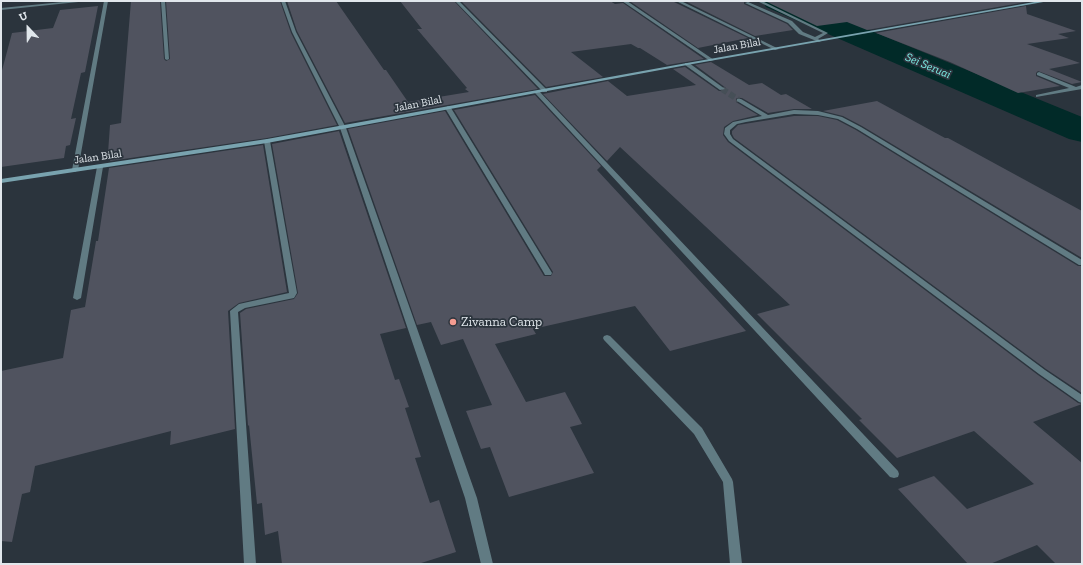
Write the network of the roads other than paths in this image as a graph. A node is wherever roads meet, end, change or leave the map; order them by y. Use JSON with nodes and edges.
{"nodes":[{"id":1,"x":86,"y":1,"type":"edge"},
{"id":2,"x":106,"y":1,"type":"edge"},
{"id":3,"x":163,"y":1,"type":"edge"},
{"id":4,"x":283,"y":1,"type":"edge"},
{"id":5,"x":456,"y":1,"type":"edge"},
{"id":6,"x":624,"y":1,"type":"edge"},
{"id":7,"x":678,"y":1,"type":"edge"},
{"id":8,"x":759,"y":1,"type":"edge"},
{"id":9,"x":1047,"y":1,"type":"edge"},
{"id":10,"x":747,"y":3,"type":"dead end"},
{"id":11,"x":1,"y":9,"type":"edge"},
{"id":12,"x":818,"y":40,"type":"junction"},
{"id":13,"x":777,"y":49,"type":"junction"},
{"id":14,"x":167,"y":59,"type":"dead end"},
{"id":15,"x":712,"y":60,"type":"junction"},
{"id":16,"x":687,"y":64,"type":"junction"},
{"id":17,"x":1039,"y":74,"type":"dead end"},
{"id":18,"x":1082,"y":87,"type":"edge"},
{"id":19,"x":1075,"y":88,"type":"junction"},
{"id":20,"x":722,"y":89,"type":"tunnel mouth"},
{"id":21,"x":541,"y":91,"type":"junction"},
{"id":22,"x":1038,"y":96,"type":"dead end"},
{"id":23,"x":739,"y":100,"type":"tunnel mouth"},
{"id":24,"x":448,"y":108,"type":"junction"},
{"id":25,"x":766,"y":116,"type":"junction"},
{"id":26,"x":343,"y":128,"type":"junction"},
{"id":27,"x":267,"y":141,"type":"junction"},
{"id":28,"x":100,"y":167,"type":"junction"},
{"id":29,"x":75,"y":170,"type":"junction"},
{"id":30,"x":1,"y":181,"type":"edge"},
{"id":31,"x":1082,"y":263,"type":"edge"},
{"id":32,"x":548,"y":273,"type":"dead end"},
{"id":33,"x":77,"y":298,"type":"dead end"},
{"id":34,"x":607,"y":338,"type":"dead end"},
{"id":35,"x":1082,"y":400,"type":"edge"},
{"id":36,"x":894,"y":474,"type":"dead end"},
{"id":37,"x":250,"y":564,"type":"edge"},
{"id":38,"x":487,"y":564,"type":"edge"},
{"id":39,"x":736,"y":564,"type":"edge"}],
"edges":[{"from":1,"to":11,"type":"street"},
{"from":2,"to":29,"type":"street"},
{"from":3,"to":14,"type":"street"},
{"from":4,"to":26,"type":"street"},
{"from":5,"to":21,"type":"street"},
{"from":6,"to":15,"type":"street"},
{"from":7,"to":13,"type":"street"},
{"from":8,"to":12,"type":"street"},
{"from":9,"to":12,"type":"main road","name":"Jalan Bilal"},
{"from":10,"to":12,"type":"street"},
{"from":12,"to":13,"type":"main road","name":"Jalan Bilal"},
{"from":13,"to":15,"type":"main road","name":"Jalan Bilal"},
{"from":15,"to":16,"type":"main road","name":"Jalan Bilal"},
{"from":16,"to":20,"type":"street"},
{"from":16,"to":21,"type":"main road","name":"Jalan Bilal"},
{"from":17,"to":19,"type":"street"},
{"from":18,"to":19,"type":"street"},
{"from":19,"to":22,"type":"street"},
{"from":21,"to":24,"type":"main road","name":"Jalan Bilal"},
{"from":21,"to":36,"type":"street"},
{"from":23,"to":25,"type":"street"},
{"from":24,"to":26,"type":"main road","name":"Jalan Bilal"},
{"from":24,"to":32,"type":"street"},
{"from":25,"to":31,"type":"street"},
{"from":25,"to":35,"type":"street"},
{"from":26,"to":27,"type":"main road","name":"Jalan Bilal"},
{"from":26,"to":38,"type":"street"},
{"from":27,"to":28,"type":"main road","name":"Jalan Bilal"},
{"from":27,"to":37,"type":"street"},
{"from":28,"to":29,"type":"main road","name":"Jalan Bilal"},
{"from":28,"to":33,"type":"street"},
{"from":29,"to":30,"type":"main road","name":"Jalan Bilal"},
{"from":34,"to":39,"type":"street"}]}
